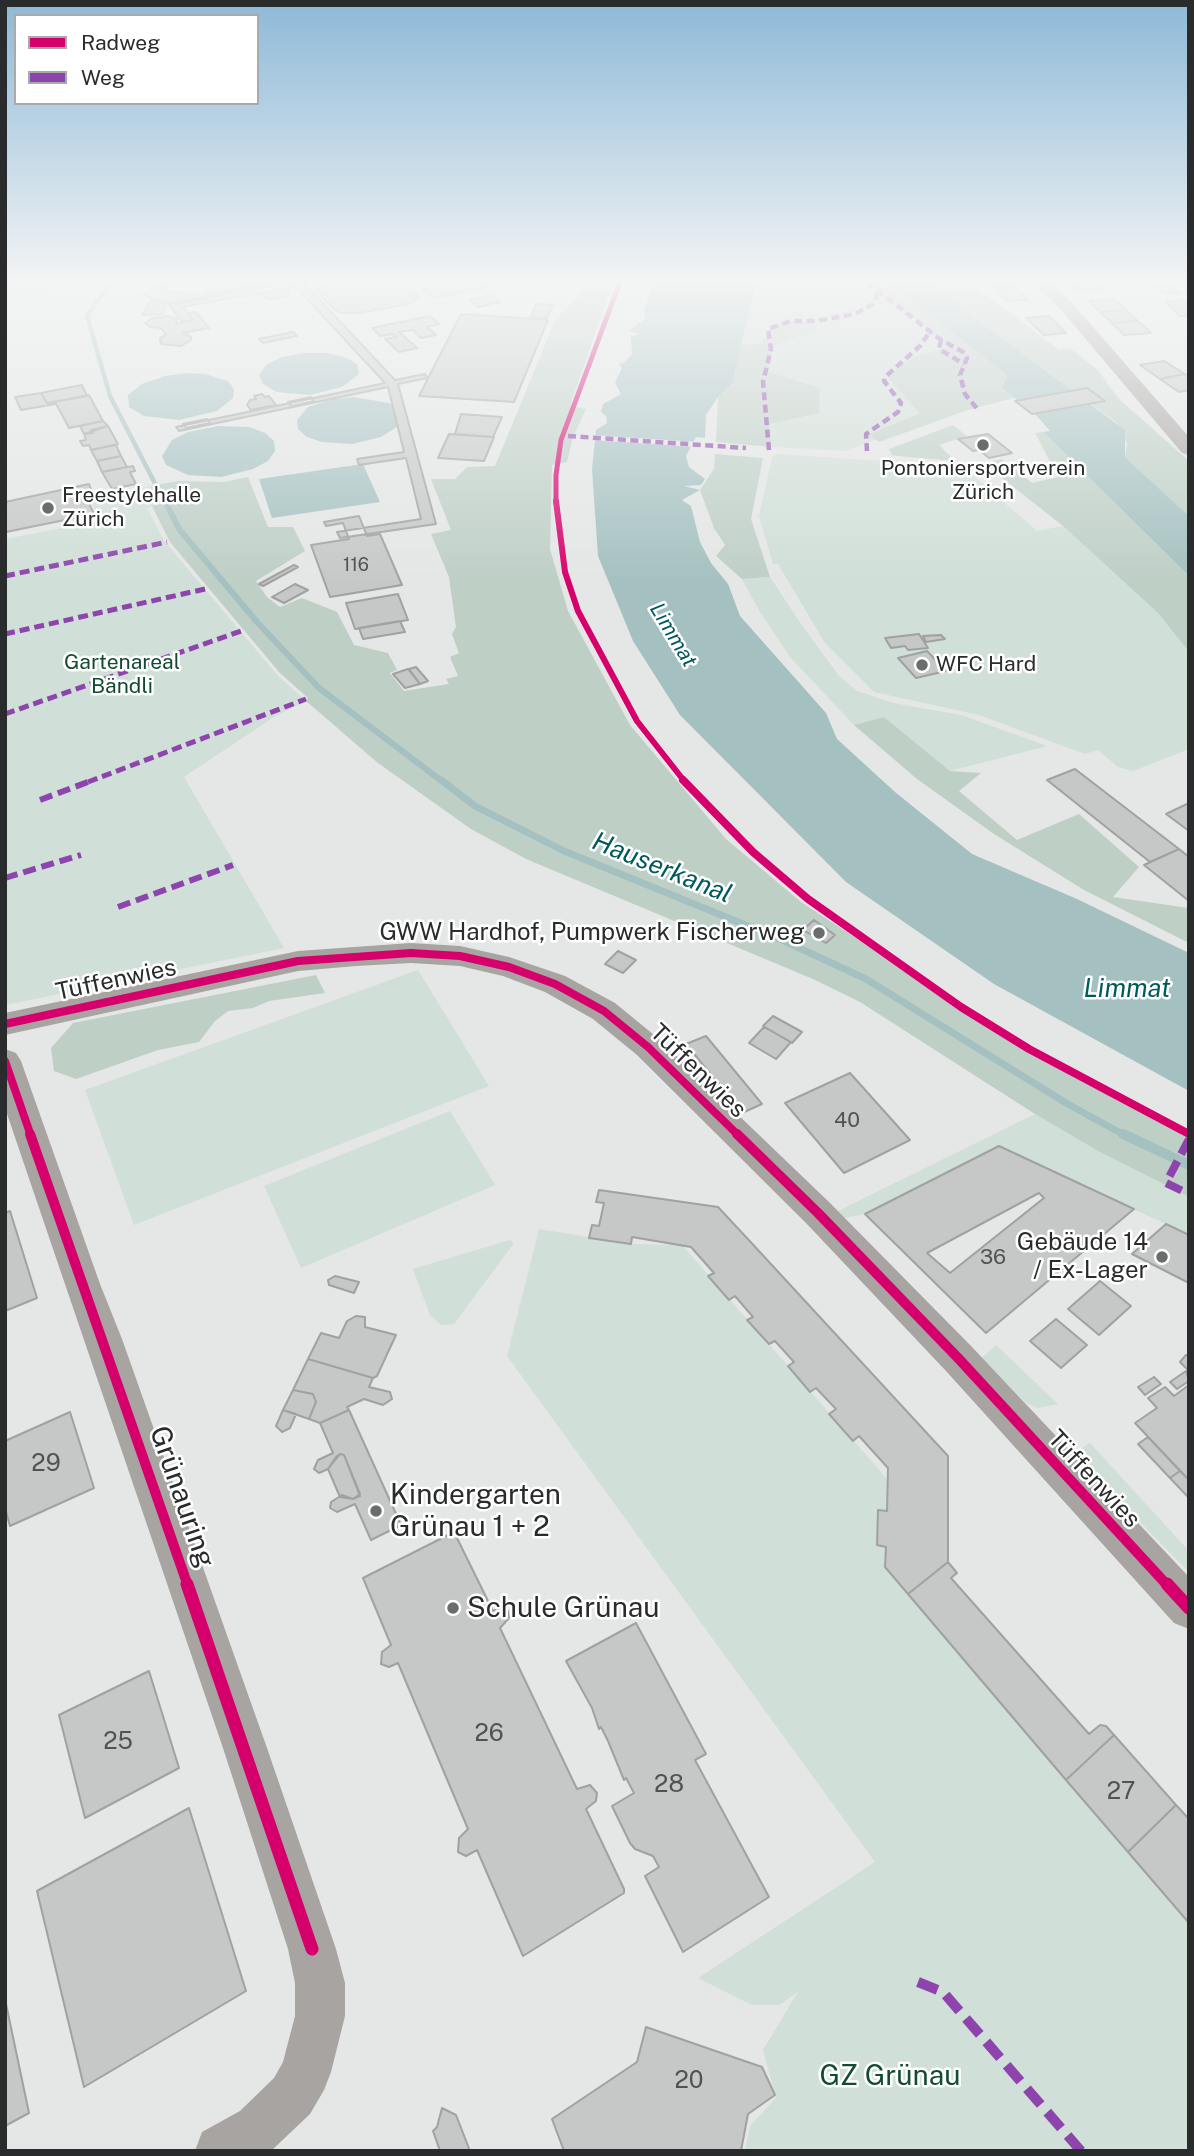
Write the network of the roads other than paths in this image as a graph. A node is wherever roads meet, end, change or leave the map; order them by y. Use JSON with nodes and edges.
{"nodes":[{"id":1,"x":1132,"y":383,"type":"edge"},
{"id":2,"x":1189,"y":449,"type":"edge"},
{"id":3,"x":5,"y":1024,"type":"edge"},
{"id":4,"x":5,"y":1061,"type":"edge"},
{"id":5,"x":1189,"y":1608,"type":"edge"},
{"id":6,"x":221,"y":2151,"type":"edge"}],
"edges":[{"from":1,"to":2,"type":"street"},
{"from":3,"to":5,"type":"street","name":"Tüffenwies"},
{"from":4,"to":6,"type":"street","name":"Grünauring"}]}
